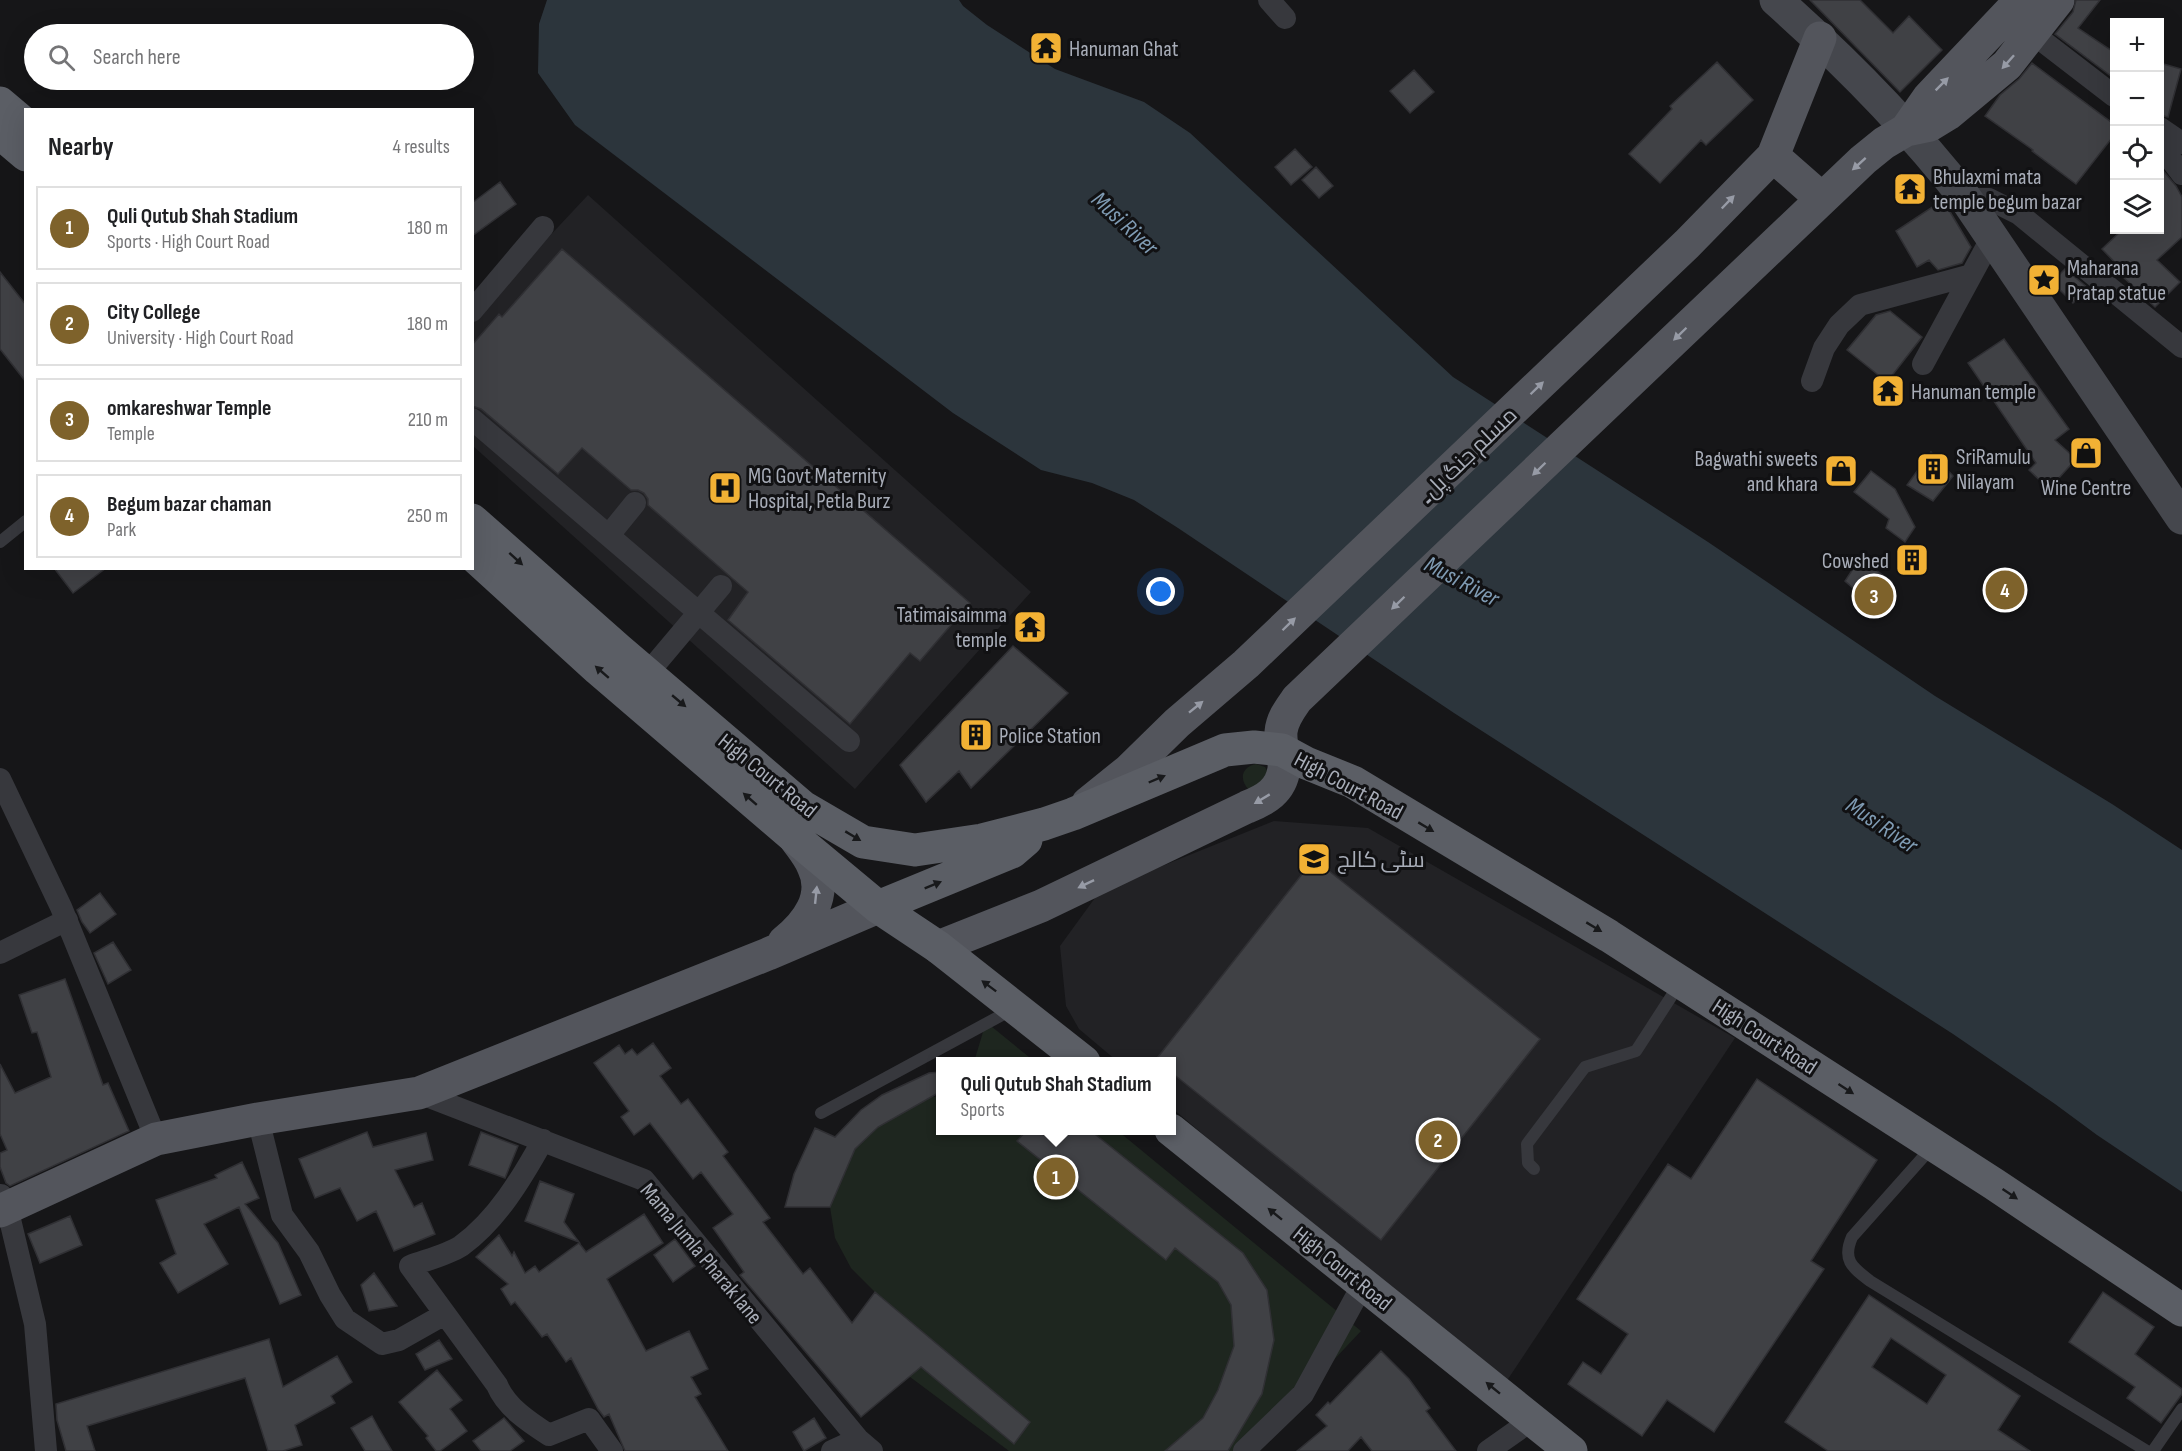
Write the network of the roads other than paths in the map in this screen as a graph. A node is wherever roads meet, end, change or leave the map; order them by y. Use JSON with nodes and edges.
{"nodes":[{"id":1,"x":1269,"y":0,"type":"edge"},
{"id":2,"x":1776,"y":0,"type":"edge"},
{"id":3,"x":2021,"y":0,"type":"edge"},
{"id":4,"x":2058,"y":0,"type":"edge"},
{"id":5,"x":1285,"y":18,"type":"dead end"},
{"id":6,"x":2032,"y":33,"type":"junction"},
{"id":7,"x":1820,"y":38,"type":"junction"},
{"id":8,"x":2110,"y":92,"type":"edge"},
{"id":9,"x":0,"y":103,"type":"edge"},
{"id":10,"x":24,"y":123,"type":"edge"},
{"id":11,"x":1906,"y":130,"type":"junction"},
{"id":12,"x":2164,"y":131,"type":"edge"},
{"id":13,"x":0,"y":133,"type":"edge"},
{"id":14,"x":2182,"y":143,"type":"edge"},
{"id":15,"x":2164,"y":151,"type":"edge"},
{"id":16,"x":24,"y":153,"type":"edge"},
{"id":17,"x":1773,"y":156,"type":"junction"},
{"id":18,"x":2182,"y":174,"type":"edge"},
{"id":19,"x":1966,"y":199,"type":"junction"},
{"id":20,"x":1822,"y":200,"type":"junction"},
{"id":21,"x":543,"y":227,"type":"dead end"},
{"id":22,"x":1992,"y":237,"type":"junction"},
{"id":23,"x":1971,"y":275,"type":"junction"},
{"id":24,"x":474,"y":309,"type":"edge"},
{"id":25,"x":2182,"y":347,"type":"edge"},
{"id":26,"x":1923,"y":364,"type":"dead end"},
{"id":27,"x":1812,"y":381,"type":"dead end"},
{"id":28,"x":474,"y":421,"type":"edge"},
{"id":29,"x":635,"y":503,"type":"dead end"},
{"id":30,"x":2182,"y":518,"type":"edge"},
{"id":31,"x":474,"y":522,"type":"edge"},
{"id":32,"x":24,"y":523,"type":"edge"},
{"id":33,"x":609,"y":535,"type":"junction"},
{"id":34,"x":0,"y":542,"type":"edge"},
{"id":35,"x":474,"y":556,"type":"edge"},
{"id":36,"x":721,"y":586,"type":"dead end"},
{"id":37,"x":699,"y":612,"type":"junction"},
{"id":38,"x":647,"y":674,"type":"junction"},
{"id":39,"x":849,"y":741,"type":"dead end"},
{"id":40,"x":1282,"y":750,"type":"junction"},
{"id":41,"x":0,"y":779,"type":"edge"},
{"id":42,"x":1059,"y":819,"type":"junction"},
{"id":43,"x":794,"y":837,"type":"junction"},
{"id":44,"x":878,"y":907,"type":"junction"},
{"id":45,"x":67,"y":920,"type":"junction"},
{"id":46,"x":938,"y":947,"type":"junction"},
{"id":47,"x":0,"y":953,"type":"edge"},
{"id":48,"x":768,"y":954,"type":"junction"},
{"id":49,"x":1681,"y":982,"type":"junction"},
{"id":50,"x":1016,"y":1007,"type":"junction"},
{"id":51,"x":1078,"y":1057,"type":"edge"},
{"id":52,"x":419,"y":1093,"type":"junction"},
{"id":53,"x":821,"y":1113,"type":"dead end"},
{"id":54,"x":258,"y":1119,"type":"junction"},
{"id":55,"x":1176,"y":1135,"type":"edge"},
{"id":56,"x":156,"y":1139,"type":"junction"},
{"id":57,"x":543,"y":1140,"type":"junction"},
{"id":58,"x":1934,"y":1145,"type":"junction"},
{"id":59,"x":1534,"y":1169,"type":"dead end"},
{"id":60,"x":2,"y":1204,"type":"edge"},
{"id":61,"x":1363,"y":1284,"type":"junction"},
{"id":62,"x":2182,"y":1310,"type":"edge"},
{"id":63,"x":446,"y":1314,"type":"junction"},
{"id":64,"x":2182,"y":1409,"type":"edge"},
{"id":65,"x":1532,"y":1420,"type":"junction"},
{"id":66,"x":865,"y":1445,"type":"edge"},
{"id":67,"x":46,"y":1451,"type":"edge"},
{"id":68,"x":612,"y":1451,"type":"edge"},
{"id":69,"x":832,"y":1451,"type":"edge"},
{"id":70,"x":1244,"y":1451,"type":"edge"},
{"id":71,"x":1488,"y":1451,"type":"edge"},
{"id":72,"x":1571,"y":1451,"type":"edge"},
{"id":73,"x":2147,"y":1451,"type":"edge"},
{"id":74,"x":2153,"y":1451,"type":"edge"}],
"edges":[{"from":1,"to":5,"type":"street"},
{"from":2,"to":7,"type":"main road"},
{"from":11,"to":3,"type":"main road","one_way":true},
{"from":4,"to":6,"type":"main road"},
{"from":6,"to":8,"type":"street"},
{"from":6,"to":11,"type":"main road","one_way":true},
{"from":7,"to":11,"type":"main road"},
{"from":7,"to":17,"type":"main road"},
{"from":9,"to":10,"type":"highway"},
{"from":11,"to":19,"type":"main road"},
{"from":11,"to":20,"type":"main road","one_way":true},
{"from":12,"to":14,"type":"street"},
{"from":13,"to":16,"type":"highway"},
{"from":15,"to":18,"type":"street"},
{"from":17,"to":20,"type":"main road"},
{"from":42,"to":17,"type":"main road","name":"مسلم جنگ پل۔","one_way":true},
{"from":19,"to":22,"type":"main road"},
{"from":19,"to":25,"type":"street"},
{"from":20,"to":40,"type":"main road","one_way":true},
{"from":21,"to":24,"type":"street"},
{"from":22,"to":23,"type":"street"},
{"from":22,"to":30,"type":"main road"},
{"from":23,"to":26,"type":"street"},
{"from":23,"to":27,"type":"street"},
{"from":28,"to":33,"type":"street"},
{"from":29,"to":33,"type":"street"},
{"from":31,"to":38,"type":"highway","name":"High Court Road","one_way":true},
{"from":32,"to":34,"type":"lane"},
{"from":33,"to":37,"type":"street"},
{"from":43,"to":35,"type":"highway","name":"High Court Road","one_way":true},
{"from":36,"to":37,"type":"street"},
{"from":37,"to":38,"type":"street"},
{"from":37,"to":39,"type":"street"},
{"from":38,"to":42,"type":"highway","name":"High Court Road","one_way":true},
{"from":42,"to":40,"type":"highway","name":"High Court Road","one_way":true},
{"from":40,"to":46,"type":"main road","one_way":true},
{"from":40,"to":49,"type":"highway","name":"High Court Road","one_way":true},
{"from":41,"to":45,"type":"street"},
{"from":44,"to":42,"type":"highway","one_way":true},
{"from":43,"to":44,"type":"highway","name":"High Court Road"},
{"from":48,"to":43,"type":"main road","one_way":true},
{"from":44,"to":46,"type":"highway","name":"High Court Road"},
{"from":44,"to":48,"type":"main road"},
{"from":45,"to":47,"type":"street"},
{"from":45,"to":56,"type":"street"},
{"from":50,"to":46,"type":"highway","name":"High Court Road","one_way":true},
{"from":48,"to":52,"type":"main road"},
{"from":49,"to":58,"type":"highway","name":"High Court Road","one_way":true},
{"from":49,"to":59,"type":"lane"},
{"from":50,"to":51,"type":"highway","name":"High Court Road"},
{"from":50,"to":53,"type":"lane"},
{"from":52,"to":54,"type":"main road"},
{"from":52,"to":57,"type":"street","name":"Mama Jumla Pharak lane"},
{"from":54,"to":56,"type":"main road"},
{"from":54,"to":63,"type":"street"},
{"from":61,"to":55,"type":"highway","name":"High Court Road","one_way":true},
{"from":56,"to":60,"type":"main road"},
{"from":57,"to":63,"type":"street"},
{"from":57,"to":66,"type":"street","name":"Mama Jumla Pharak lane"},
{"from":58,"to":62,"type":"highway","name":"High Court Road","one_way":true},
{"from":58,"to":73,"type":"lane"},
{"from":60,"to":67,"type":"street"},
{"from":65,"to":61,"type":"highway","name":"High Court Road","one_way":true},
{"from":61,"to":70,"type":"street"},
{"from":63,"to":68,"type":"street"},
{"from":64,"to":74,"type":"lane"},
{"from":65,"to":71,"type":"street"},
{"from":65,"to":72,"type":"highway","name":"High Court Road"},
{"from":66,"to":69,"type":"street"}]}
